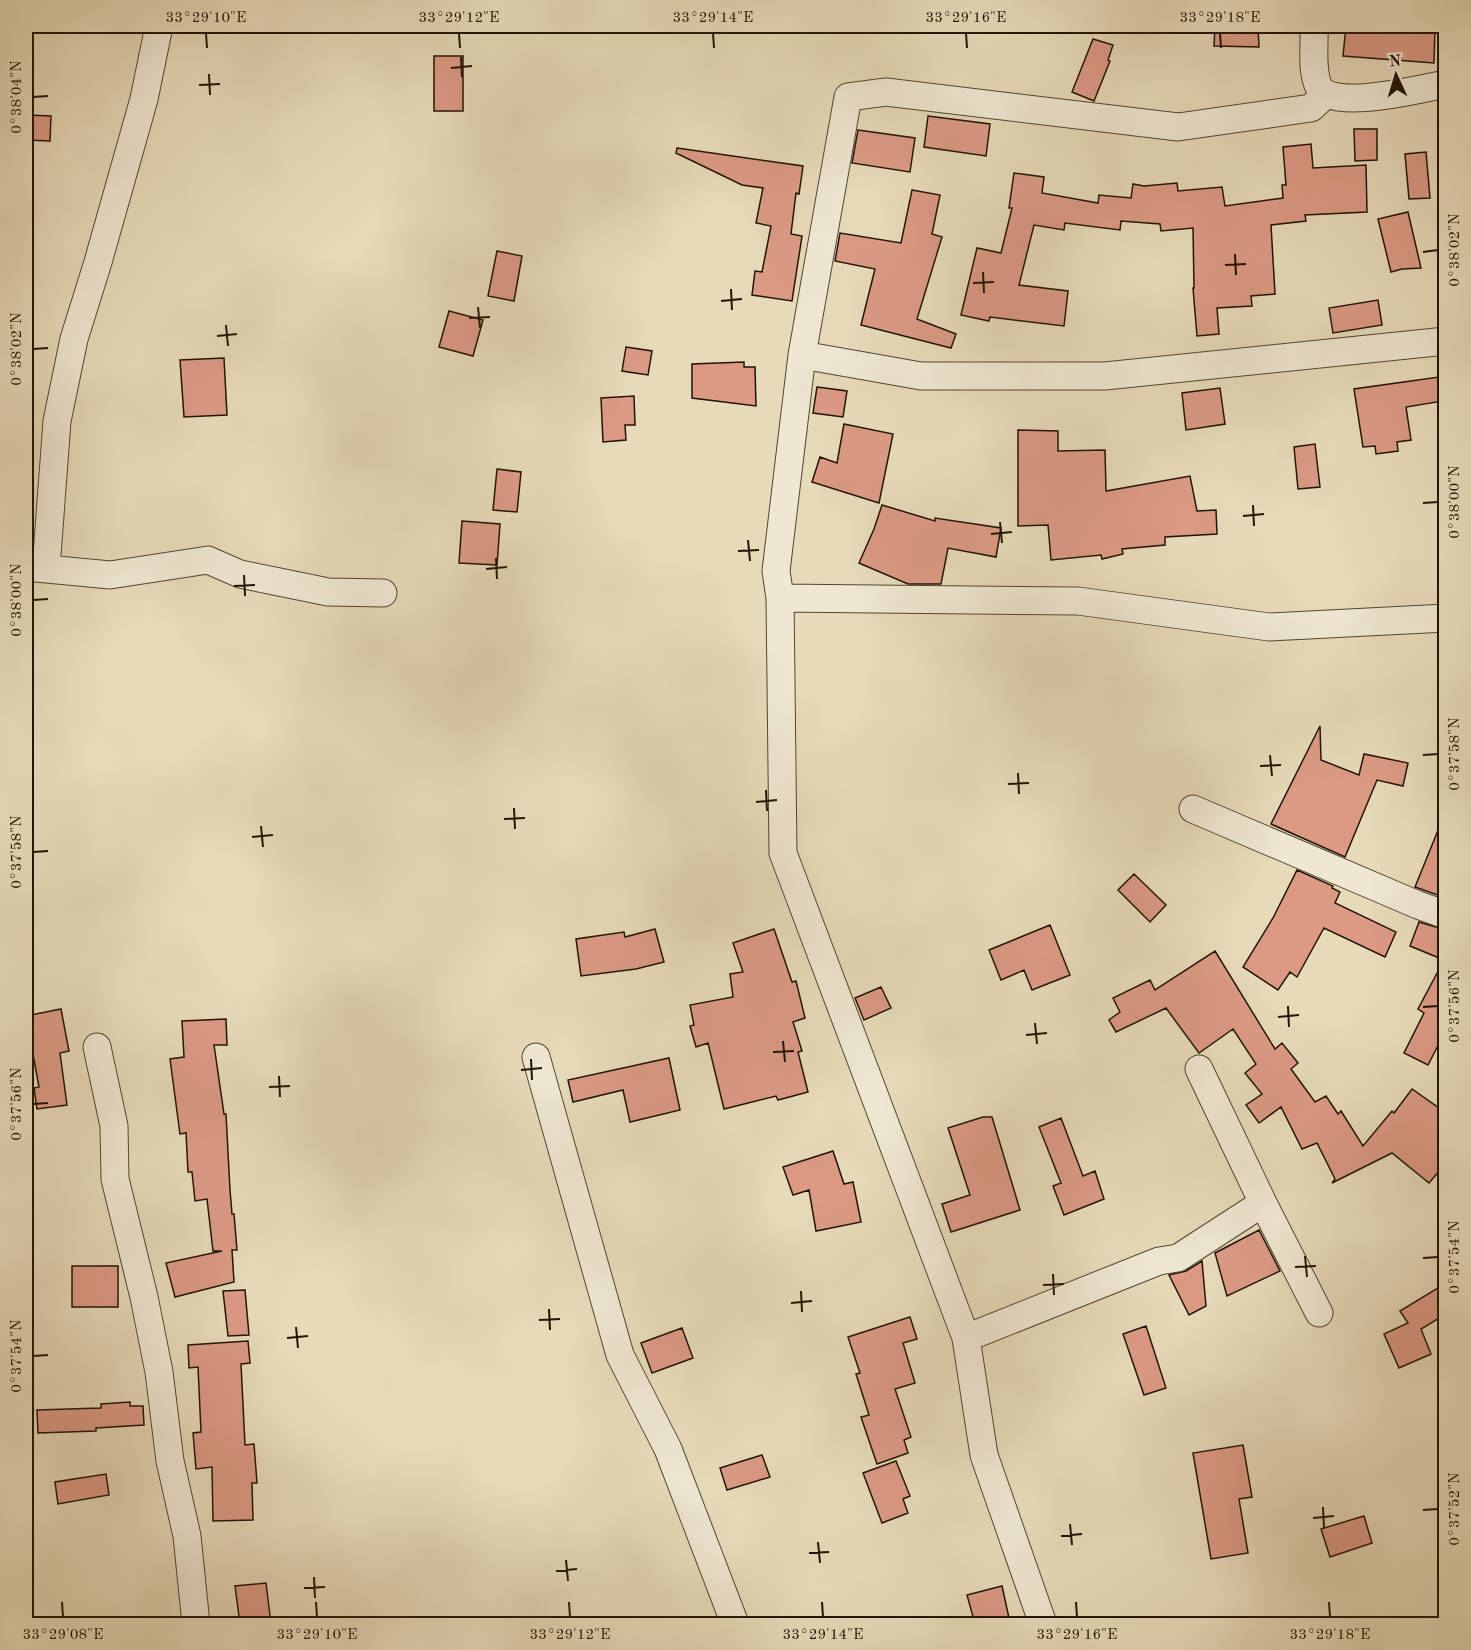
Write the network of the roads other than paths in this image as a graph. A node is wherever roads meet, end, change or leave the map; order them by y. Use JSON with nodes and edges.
{"nodes":[{"id":1,"x":159,"y":26,"type":"edge"},
{"id":2,"x":1314,"y":26,"type":"edge"},
{"id":3,"x":1446,"y":84,"type":"edge"},
{"id":4,"x":1325,"y":95,"type":"junction"},
{"id":5,"x":1446,"y":341,"type":"edge"},
{"id":6,"x":802,"y":355,"type":"junction"},
{"id":7,"x":36,"y":568,"type":"edge"},
{"id":8,"x":383,"y":593,"type":"dead end"},
{"id":9,"x":780,"y":598,"type":"junction"},
{"id":10,"x":1446,"y":618,"type":"edge"},
{"id":11,"x":1193,"y":809,"type":"dead end"},
{"id":12,"x":1446,"y":915,"type":"edge"},
{"id":13,"x":97,"y":1047,"type":"dead end"},
{"id":14,"x":536,"y":1057,"type":"dead end"},
{"id":15,"x":1199,"y":1069,"type":"dead end"},
{"id":16,"x":1263,"y":1203,"type":"junction"},
{"id":17,"x":1319,"y":1313,"type":"dead end"},
{"id":18,"x":966,"y":1338,"type":"junction"},
{"id":19,"x":196,"y":1624,"type":"edge"},
{"id":20,"x":735,"y":1624,"type":"edge"},
{"id":21,"x":1043,"y":1624,"type":"edge"}],
"edges":[{"from":1,"to":7,"type":"street"},
{"from":2,"to":4,"type":"street"},
{"from":3,"to":4,"type":"street"},
{"from":4,"to":6,"type":"street"},
{"from":5,"to":6,"type":"street"},
{"from":6,"to":9,"type":"street"},
{"from":7,"to":8,"type":"street"},
{"from":9,"to":10,"type":"street"},
{"from":9,"to":18,"type":"street"},
{"from":11,"to":12,"type":"street"},
{"from":13,"to":19,"type":"street"},
{"from":14,"to":20,"type":"street"},
{"from":15,"to":16,"type":"street"},
{"from":16,"to":17,"type":"street"},
{"from":16,"to":18,"type":"street"},
{"from":18,"to":21,"type":"street"}]}
